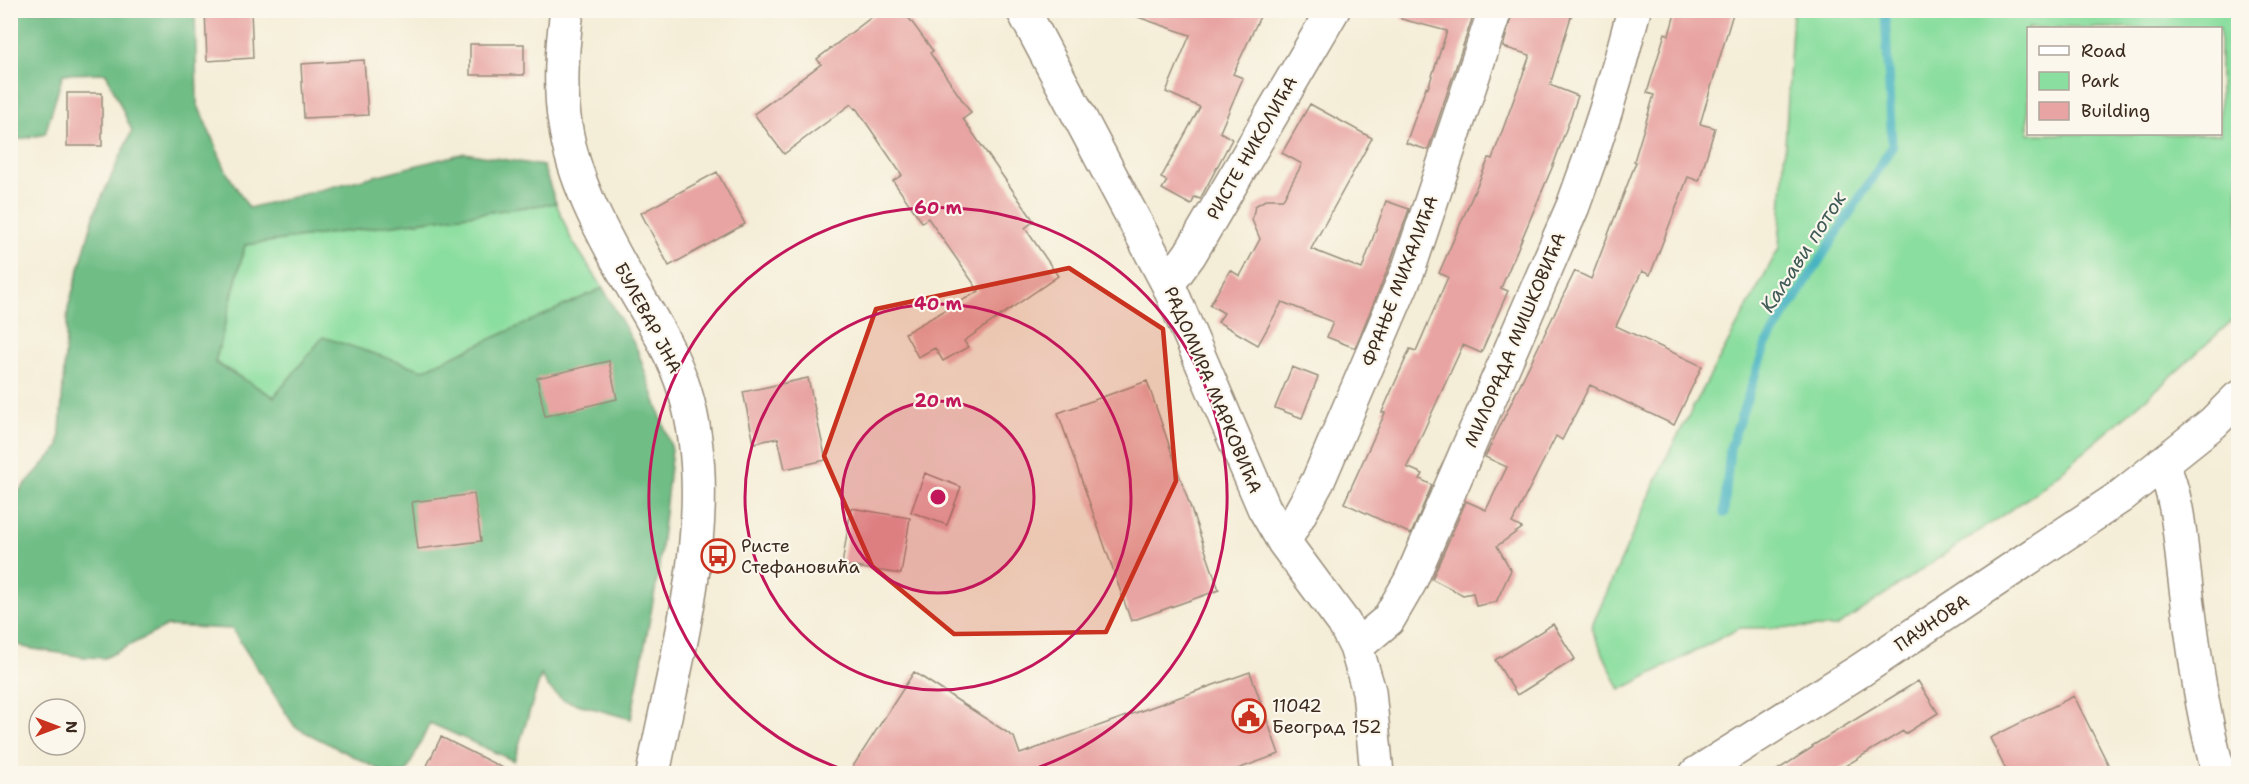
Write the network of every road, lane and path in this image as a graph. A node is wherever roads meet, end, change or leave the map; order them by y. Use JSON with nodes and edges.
{"nodes":[{"id":1,"x":567,"y":10,"type":"edge"},
{"id":2,"x":1023,"y":10,"type":"edge"},
{"id":3,"x":1333,"y":10,"type":"edge"},
{"id":4,"x":1495,"y":10,"type":"edge"},
{"id":5,"x":1634,"y":10,"type":"edge"},
{"id":6,"x":1168,"y":284,"type":"junction"},
{"id":7,"x":2238,"y":398,"type":"edge"},
{"id":8,"x":2162,"y":463,"type":"junction"},
{"id":9,"x":1284,"y":542,"type":"junction"},
{"id":10,"x":1356,"y":648,"type":"junction"},
{"id":11,"x":653,"y":774,"type":"edge"},
{"id":12,"x":1377,"y":774,"type":"edge"},
{"id":13,"x":1696,"y":774,"type":"edge"},
{"id":14,"x":2219,"y":774,"type":"edge"}],
"edges":[{"from":1,"to":11,"type":"street","name":"БУЛЕВАР ЈНА"},
{"from":2,"to":6,"type":"street","name":"РАДОМИРА МАРКОВИЋА"},
{"from":3,"to":6,"type":"street","name":"РИСТЕ НИКОЛИЋА"},
{"from":4,"to":9,"type":"street","name":"ФРАЊЕ МИХАЛИЋА"},
{"from":5,"to":10,"type":"street","name":"МИЛОРАДА МИШКОВИЋА"},
{"from":6,"to":9,"type":"street","name":"РАДОМИРА МАРКОВИЋА"},
{"from":7,"to":8,"type":"street","name":"ПАУНОВА"},
{"from":8,"to":13,"type":"street","name":"ПАУНОВА"},
{"from":8,"to":14,"type":"street"},
{"from":9,"to":10,"type":"street","name":"РАДОМИРА МАРКОВИЋА"},
{"from":10,"to":12,"type":"street","name":"РАДОМИРА МАРКОВИЋА"}]}
